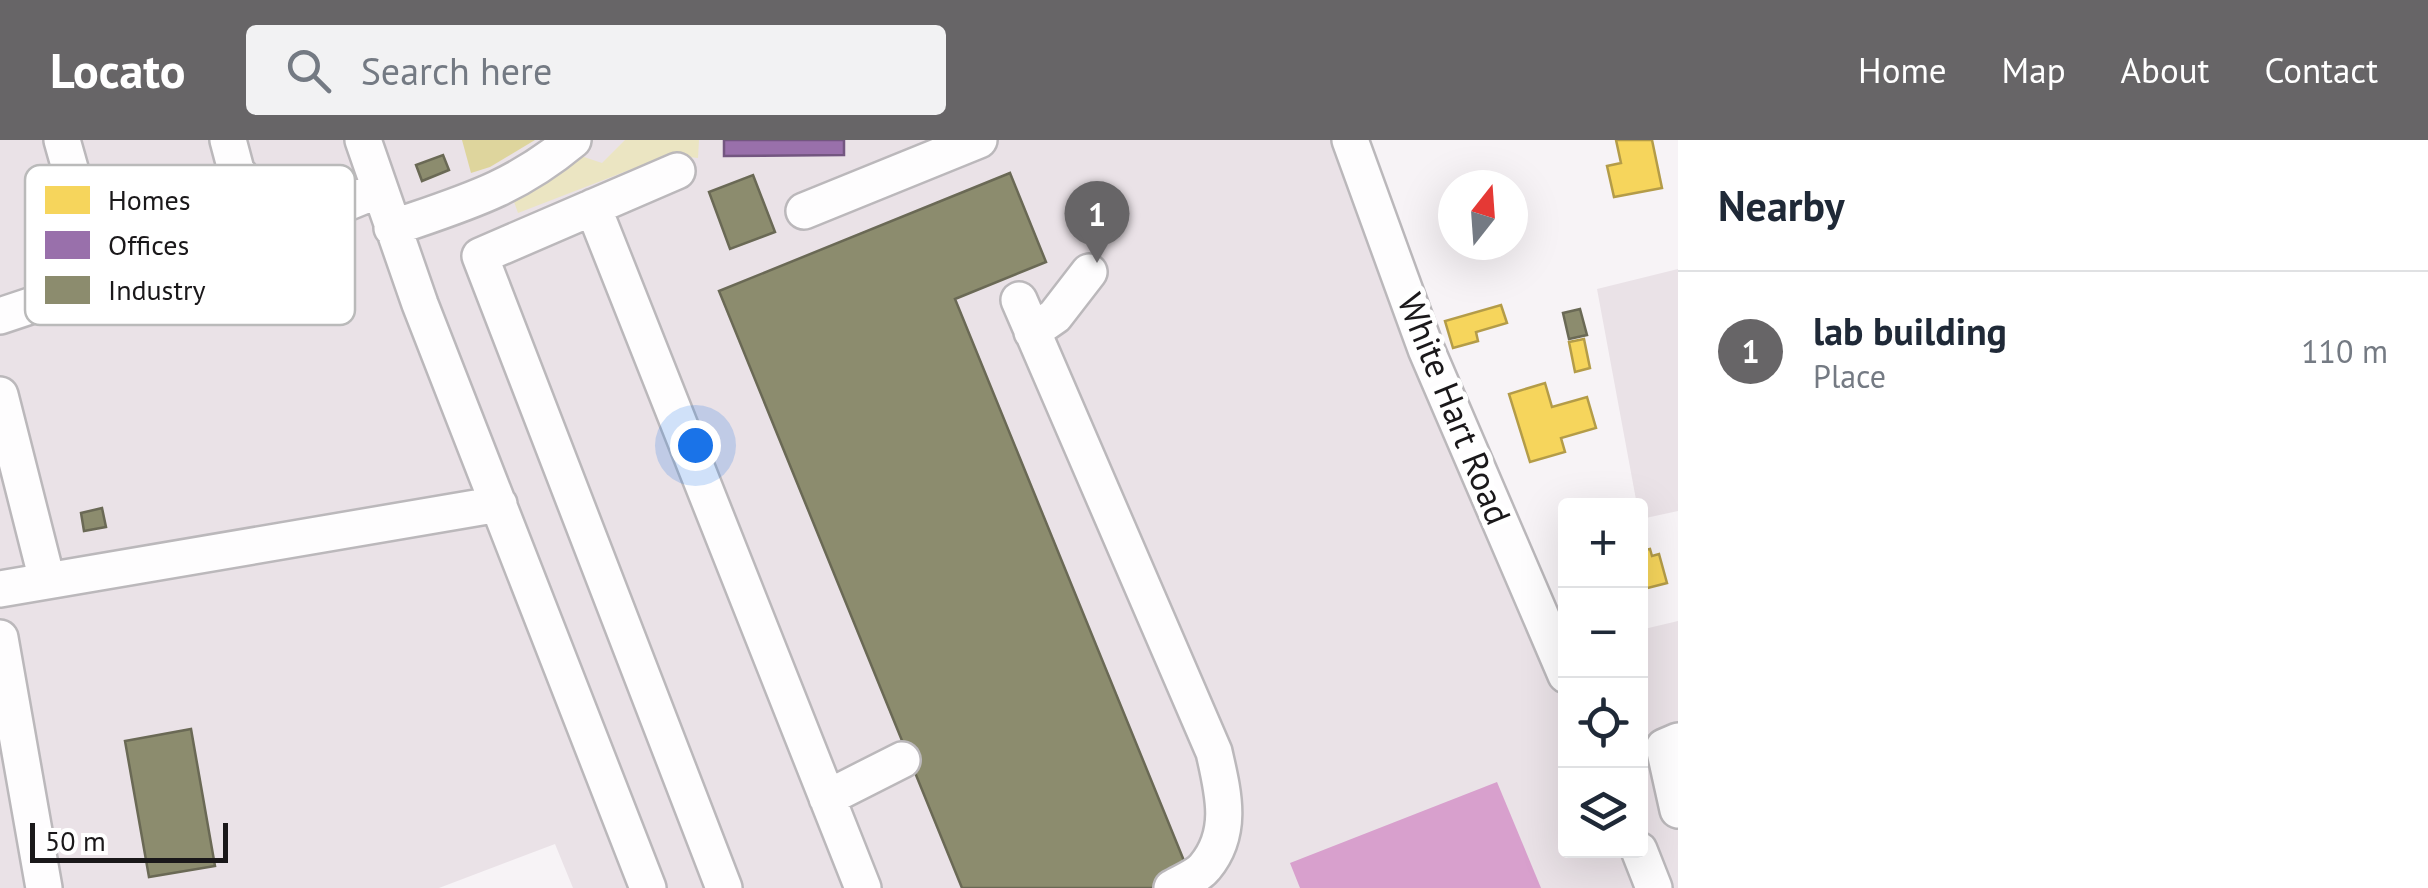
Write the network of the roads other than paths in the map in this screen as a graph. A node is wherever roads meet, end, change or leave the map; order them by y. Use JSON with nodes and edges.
{"nodes":[{"id":1,"x":62,"y":140,"type":"edge"},
{"id":2,"x":228,"y":140,"type":"edge"},
{"id":3,"x":363,"y":140,"type":"edge"},
{"id":4,"x":573,"y":140,"type":"edge"},
{"id":5,"x":979,"y":140,"type":"edge"},
{"id":6,"x":1350,"y":140,"type":"edge"},
{"id":7,"x":897,"y":156,"type":"edge"},
{"id":8,"x":69,"y":165,"type":"edge"},
{"id":9,"x":235,"y":165,"type":"edge"},
{"id":10,"x":676,"y":170,"type":"dead end"},
{"id":11,"x":378,"y":190,"type":"junction"},
{"id":12,"x":355,"y":199,"type":"edge"},
{"id":13,"x":593,"y":207,"type":"junction"},
{"id":14,"x":804,"y":211,"type":"dead end"},
{"id":15,"x":392,"y":228,"type":"junction"},
{"id":16,"x":1089,"y":272,"type":"dead end"},
{"id":17,"x":25,"y":308,"type":"edge"},
{"id":18,"x":0,"y":316,"type":"edge"},
{"id":19,"x":2,"y":409,"type":"edge"},
{"id":20,"x":499,"y":504,"type":"junction"},
{"id":21,"x":47,"y":580,"type":"junction"},
{"id":22,"x":0,"y":590,"type":"edge"},
{"id":23,"x":0,"y":638,"type":"edge"},
{"id":24,"x":1558,"y":656,"type":"edge"},
{"id":25,"x":1678,"y":741,"type":"edge"},
{"id":26,"x":902,"y":760,"type":"dead end"},
{"id":27,"x":13,"y":790,"type":"edge"},
{"id":28,"x":827,"y":798,"type":"junction"},
{"id":29,"x":1678,"y":810,"type":"edge"},
{"id":30,"x":1642,"y":858,"type":"edge"},
{"id":31,"x":44,"y":888,"type":"edge"},
{"id":32,"x":648,"y":888,"type":"edge"},
{"id":33,"x":724,"y":888,"type":"edge"},
{"id":34,"x":863,"y":888,"type":"edge"},
{"id":35,"x":1172,"y":888,"type":"edge"},
{"id":36,"x":1654,"y":888,"type":"edge"}],
"edges":[{"from":1,"to":8,"type":"street"},
{"from":2,"to":9,"type":"street"},
{"from":3,"to":11,"type":"street"},
{"from":4,"to":15,"type":"street"},
{"from":5,"to":7,"type":"street"},
{"from":6,"to":24,"type":"street","name":"White Hart Road"},
{"from":7,"to":14,"type":"street"},
{"from":10,"to":13,"type":"street"},
{"from":11,"to":12,"type":"street"},
{"from":11,"to":15,"type":"street"},
{"from":13,"to":28,"type":"street"},
{"from":13,"to":33,"type":"street"},
{"from":15,"to":20,"type":"street"},
{"from":16,"to":35,"type":"street"},
{"from":17,"to":18,"type":"street"},
{"from":19,"to":21,"type":"street"},
{"from":20,"to":21,"type":"street"},
{"from":20,"to":32,"type":"street"},
{"from":21,"to":22,"type":"street"},
{"from":23,"to":27,"type":"street"},
{"from":25,"to":29,"type":"street"},
{"from":26,"to":28,"type":"street"},
{"from":27,"to":31,"type":"street"},
{"from":28,"to":34,"type":"street"},
{"from":30,"to":36,"type":"street"}]}
